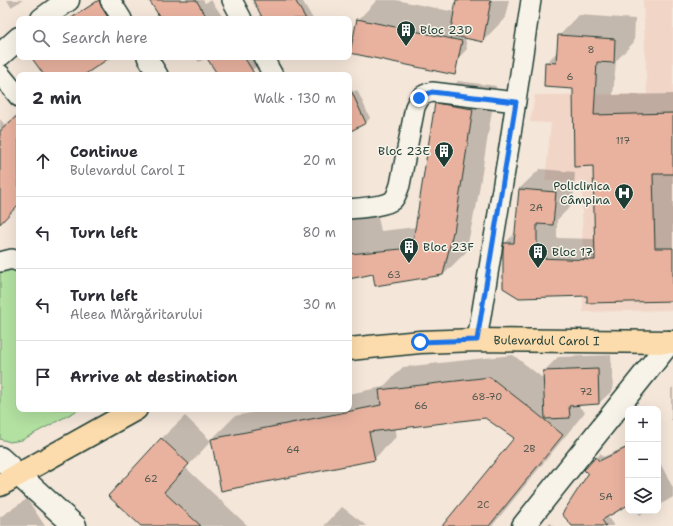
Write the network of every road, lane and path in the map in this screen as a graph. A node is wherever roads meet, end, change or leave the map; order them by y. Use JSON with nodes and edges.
{"nodes":[{"id":1,"x":68,"y":0,"type":"edge"},
{"id":2,"x":110,"y":0,"type":"edge"},
{"id":3,"x":232,"y":0,"type":"edge"},
{"id":4,"x":531,"y":0,"type":"edge"},
{"id":5,"x":46,"y":16,"type":"edge"},
{"id":6,"x":120,"y":16,"type":"edge"},
{"id":7,"x":240,"y":16,"type":"edge"},
{"id":8,"x":149,"y":60,"type":"edge"},
{"id":9,"x":265,"y":60,"type":"edge"},
{"id":10,"x":156,"y":72,"type":"edge"},
{"id":11,"x":271,"y":72,"type":"edge"},
{"id":12,"x":0,"y":74,"type":"edge"},
{"id":13,"x":16,"y":93,"type":"edge"},
{"id":14,"x":516,"y":102,"type":"junction"},
{"id":15,"x":353,"y":208,"type":"edge"},
{"id":16,"x":16,"y":261,"type":"edge"},
{"id":17,"x":0,"y":262,"type":"edge"},
{"id":18,"x":477,"y":340,"type":"junction"},
{"id":19,"x":672,"y":342,"type":"edge"},
{"id":20,"x":352,"y":349,"type":"edge"},
{"id":21,"x":131,"y":412,"type":"edge"},
{"id":22,"x":0,"y":458,"type":"edge"},
{"id":23,"x":19,"y":474,"type":"junction"},
{"id":24,"x":0,"y":485,"type":"edge"},
{"id":25,"x":75,"y":526,"type":"edge"},
{"id":26,"x":523,"y":526,"type":"edge"}],
"edges":[{"from":1,"to":5,"type":"street"},
{"from":2,"to":6,"type":"street"},
{"from":3,"to":7,"type":"street"},
{"from":4,"to":14,"type":"street"},
{"from":8,"to":10,"type":"street"},
{"from":9,"to":11,"type":"street"},
{"from":12,"to":13,"type":"street"},
{"from":14,"to":15,"type":"street"},
{"from":14,"to":18,"type":"street"},
{"from":16,"to":17,"type":"street"},
{"from":18,"to":19,"type":"main road","name":"Bulevardul Carol I"},
{"from":18,"to":20,"type":"main road","name":"Bulevardul Carol I"},
{"from":19,"to":26,"type":"street"},
{"from":21,"to":23,"type":"main road"},
{"from":22,"to":23,"type":"street"},
{"from":23,"to":24,"type":"main road"},
{"from":23,"to":25,"type":"street"}]}
